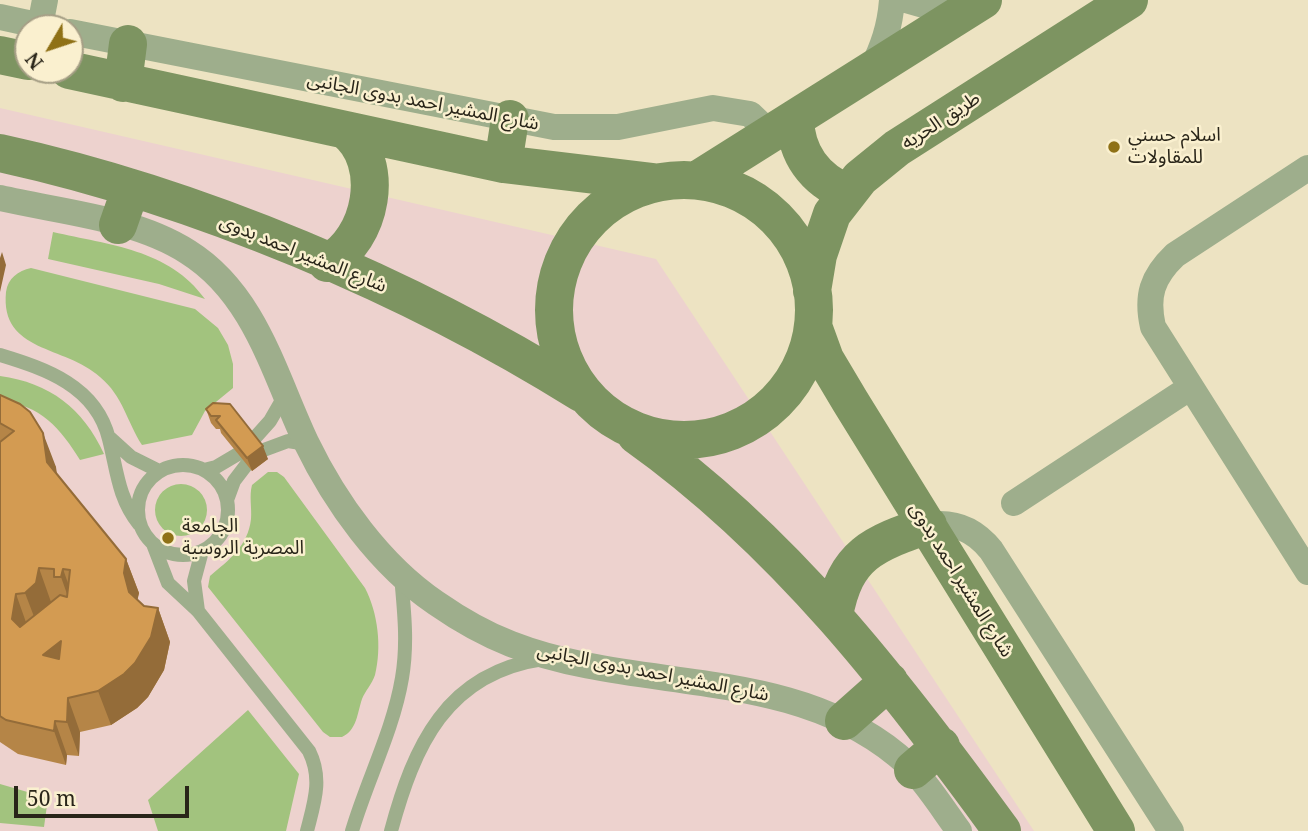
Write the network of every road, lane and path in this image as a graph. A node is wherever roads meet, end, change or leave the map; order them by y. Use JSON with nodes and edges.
{"nodes":[{"id":1,"x":892,"y":0,"type":"edge"},
{"id":2,"x":906,"y":0,"type":"edge"},
{"id":3,"x":1129,"y":0,"type":"edge"},
{"id":4,"x":975,"y":5,"type":"edge"},
{"id":5,"x":84,"y":35,"type":"edge"},
{"id":6,"x":128,"y":44,"type":"junction"},
{"id":7,"x":870,"y":71,"type":"junction"},
{"id":8,"x":84,"y":74,"type":"edge"},
{"id":9,"x":123,"y":83,"type":"junction"},
{"id":10,"x":510,"y":119,"type":"junction"},
{"id":11,"x":782,"y":126,"type":"junction"},
{"id":12,"x":345,"y":130,"type":"junction"},
{"id":13,"x":0,"y":153,"type":"edge"},
{"id":14,"x":503,"y":164,"type":"junction"},
{"id":15,"x":1308,"y":168,"type":"edge"},
{"id":16,"x":697,"y":180,"type":"junction"},
{"id":17,"x":658,"y":182,"type":"junction"},
{"id":18,"x":131,"y":188,"type":"junction"},
{"id":19,"x":847,"y":193,"type":"junction"},
{"id":20,"x":0,"y":198,"type":"edge"},
{"id":21,"x":118,"y":225,"type":"junction"},
{"id":22,"x":327,"y":263,"type":"junction"},
{"id":23,"x":813,"y":308,"type":"junction"},
{"id":24,"x":0,"y":355,"type":"edge"},
{"id":25,"x":1191,"y":387,"type":"junction"},
{"id":26,"x":285,"y":395,"type":"junction"},
{"id":27,"x":587,"y":397,"type":"junction"},
{"id":28,"x":618,"y":422,"type":"junction"},
{"id":29,"x":109,"y":437,"type":"junction"},
{"id":30,"x":307,"y":444,"type":"junction"},
{"id":31,"x":204,"y":470,"type":"junction"},
{"id":32,"x":159,"y":471,"type":"junction"},
{"id":33,"x":227,"y":500,"type":"junction"},
{"id":34,"x":1014,"y":503,"type":"dead end"},
{"id":35,"x":140,"y":525,"type":"junction"},
{"id":36,"x":928,"y":525,"type":"junction"},
{"id":37,"x":153,"y":544,"type":"junction"},
{"id":38,"x":202,"y":551,"type":"junction"},
{"id":39,"x":1308,"y":572,"type":"edge"},
{"id":40,"x":401,"y":575,"type":"junction"},
{"id":41,"x":198,"y":611,"type":"junction"},
{"id":42,"x":834,"y":616,"type":"junction"},
{"id":43,"x":556,"y":657,"type":"junction"},
{"id":44,"x":889,"y":681,"type":"junction"},
{"id":45,"x":844,"y":721,"type":"junction"},
{"id":46,"x":927,"y":758,"type":"junction"},
{"id":47,"x":307,"y":831,"type":"edge"},
{"id":48,"x":352,"y":831,"type":"edge"},
{"id":49,"x":391,"y":831,"type":"edge"},
{"id":50,"x":959,"y":831,"type":"edge"},
{"id":51,"x":1002,"y":831,"type":"edge"},
{"id":52,"x":1116,"y":831,"type":"edge"},
{"id":53,"x":1171,"y":831,"type":"edge"}],
"edges":[{"from":1,"to":7,"type":"street"},
{"from":2,"to":4,"type":"street"},
{"from":3,"to":19,"type":"street","name":"طريق الحريه"},
{"from":4,"to":7,"type":"street"},
{"from":5,"to":6,"type":"street","name":"شارع المشير احمد بدوى الجانبى"},
{"from":6,"to":9,"type":"street"},
{"from":6,"to":10,"type":"street","name":"شارع المشير احمد بدوى الجانبى"},
{"from":7,"to":11,"type":"street"},
{"from":8,"to":9,"type":"street"},
{"from":9,"to":12,"type":"street"},
{"from":10,"to":11,"type":"street","name":"شارع المشير احمد بدوى الجانبى"},
{"from":10,"to":14,"type":"street"},
{"from":11,"to":16,"type":"street"},
{"from":11,"to":19,"type":"street"},
{"from":12,"to":14,"type":"street"},
{"from":12,"to":22,"type":"street"},
{"from":13,"to":18,"type":"street","name":"شارع المشير احمد بدوى"},
{"from":14,"to":17,"type":"street"},
{"from":15,"to":25,"type":"street"},
{"from":16,"to":17,"type":"street"},
{"from":16,"to":23,"type":"street","name":"شارع المشير احمد بدوى"},
{"from":17,"to":27,"type":"street"},
{"from":18,"to":21,"type":"street"},
{"from":18,"to":22,"type":"street","name":"شارع المشير احمد بدوى"},
{"from":19,"to":23,"type":"street","name":"طريق الحريه"},
{"from":20,"to":21,"type":"street","name":"شارع المشير احمد بدوى الجانبى"},
{"from":21,"to":26,"type":"street","name":"شارع المشير احمد بدوى الجانبى"},
{"from":22,"to":27,"type":"street","name":"شارع المشير احمد بدوى"},
{"from":23,"to":28,"type":"street","name":"طريق الحريه"},
{"from":23,"to":36,"type":"street","name":"شارع المشير احمد بدوى"},
{"from":24,"to":29,"type":"lane"},
{"from":25,"to":34,"type":"street"},
{"from":25,"to":39,"type":"street"},
{"from":26,"to":30,"type":"street","name":"شارع المشير احمد بدوى الجانبى"},
{"from":26,"to":30,"type":"lane"},
{"from":27,"to":28,"type":"street"},
{"from":28,"to":42,"type":"street"},
{"from":29,"to":32,"type":"lane"},
{"from":29,"to":35,"type":"lane"},
{"from":30,"to":40,"type":"street","name":"شارع المشير احمد بدوى الجانبى"},
{"from":31,"to":32,"type":"lane"},
{"from":31,"to":33,"type":"lane"},
{"from":31,"to":33,"type":"lane"},
{"from":32,"to":35,"type":"lane"},
{"from":33,"to":38,"type":"lane"},
{"from":35,"to":37,"type":"lane"},
{"from":36,"to":42,"type":"street"},
{"from":36,"to":52,"type":"street","name":"شارع المشير احمد بدوى"},
{"from":36,"to":53,"type":"street"},
{"from":37,"to":38,"type":"lane"},
{"from":37,"to":41,"type":"lane"},
{"from":38,"to":41,"type":"lane"},
{"from":40,"to":43,"type":"street","name":"شارع المشير احمد بدوى الجانبى"},
{"from":40,"to":48,"type":"lane"},
{"from":41,"to":47,"type":"lane"},
{"from":42,"to":44,"type":"street"},
{"from":43,"to":45,"type":"street","name":"شارع المشير احمد بدوى الجانبى"},
{"from":43,"to":49,"type":"lane"},
{"from":44,"to":45,"type":"street"},
{"from":44,"to":46,"type":"street"},
{"from":45,"to":46,"type":"street","name":"شارع المشير احمد بدوى الجانبى"},
{"from":46,"to":50,"type":"street","name":"شارع المشير احمد بدوى الجانبى"},
{"from":46,"to":51,"type":"street"}]}
